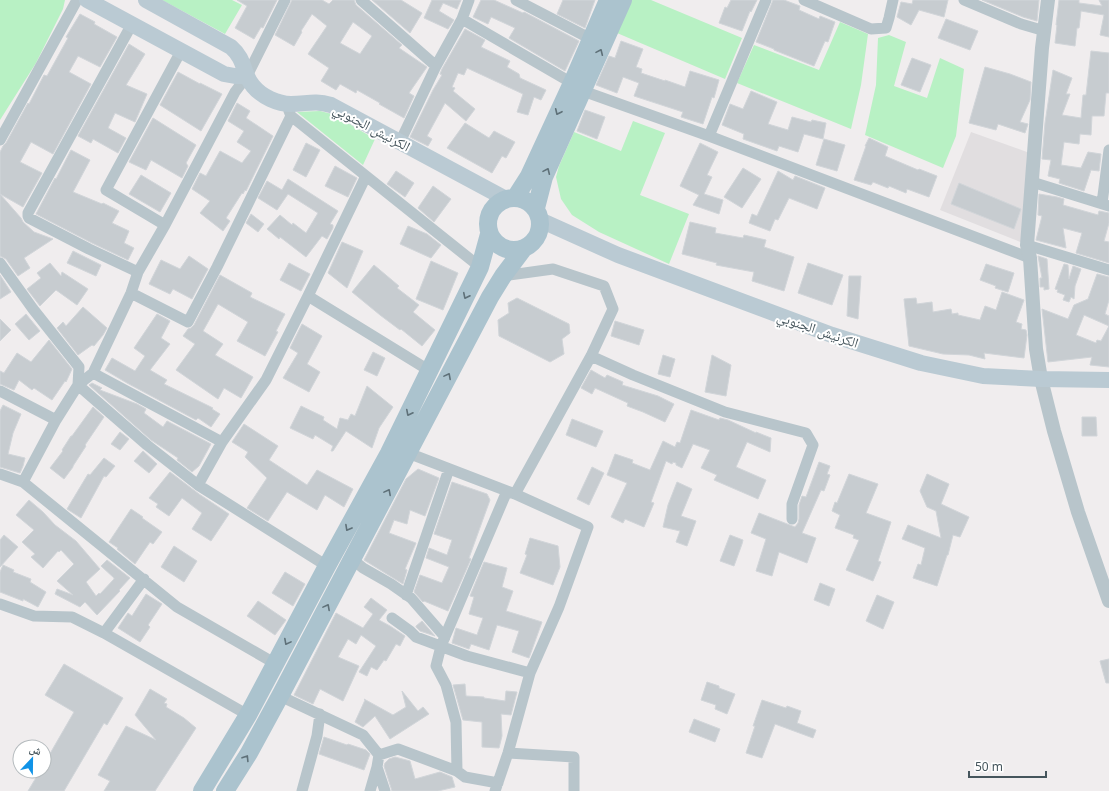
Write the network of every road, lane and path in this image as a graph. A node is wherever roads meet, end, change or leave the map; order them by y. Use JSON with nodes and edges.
{"nodes":[{"id":1,"x":77,"y":0,"type":"edge"},
{"id":2,"x":87,"y":0,"type":"edge"},
{"id":3,"x":146,"y":0,"type":"edge"},
{"id":4,"x":285,"y":0,"type":"edge"},
{"id":5,"x":361,"y":0,"type":"edge"},
{"id":6,"x":469,"y":0,"type":"edge"},
{"id":7,"x":516,"y":0,"type":"edge"},
{"id":8,"x":608,"y":0,"type":"edge"},
{"id":9,"x":623,"y":0,"type":"edge"},
{"id":10,"x":766,"y":0,"type":"edge"},
{"id":11,"x":804,"y":0,"type":"edge"},
{"id":12,"x":893,"y":0,"type":"edge"},
{"id":13,"x":964,"y":0,"type":"edge"},
{"id":14,"x":1048,"y":0,"type":"edge"},
{"id":15,"x":462,"y":19,"type":"junction"},
{"id":16,"x":132,"y":24,"type":"junction"},
{"id":17,"x":1045,"y":31,"type":"junction"},
{"id":18,"x":591,"y":39,"type":"junction"},
{"id":19,"x":181,"y":51,"type":"junction"},
{"id":20,"x":436,"y":66,"type":"junction"},
{"id":21,"x":247,"y":76,"type":"junction"},
{"id":22,"x":577,"y":87,"type":"junction"},
{"id":23,"x":288,"y":110,"type":"junction"},
{"id":24,"x":709,"y":136,"type":"junction"},
{"id":25,"x":0,"y":140,"type":"edge"},
{"id":26,"x":400,"y":142,"type":"junction"},
{"id":27,"x":1109,"y":150,"type":"edge"},
{"id":28,"x":366,"y":176,"type":"junction"},
{"id":29,"x":1032,"y":182,"type":"junction"},
{"id":30,"x":511,"y":198,"type":"junction"},
{"id":31,"x":1106,"y":204,"type":"edge"},
{"id":32,"x":538,"y":214,"type":"junction"},
{"id":33,"x":165,"y":225,"type":"junction"},
{"id":34,"x":489,"y":234,"type":"junction"},
{"id":35,"x":524,"y":248,"type":"junction"},
{"id":36,"x":1028,"y":251,"type":"junction"},
{"id":37,"x":0,"y":263,"type":"edge"},
{"id":38,"x":480,"y":267,"type":"junction"},
{"id":39,"x":1109,"y":270,"type":"edge"},
{"id":40,"x":138,"y":272,"type":"junction"},
{"id":41,"x":503,"y":276,"type":"junction"},
{"id":42,"x":131,"y":293,"type":"junction"},
{"id":43,"x":308,"y":296,"type":"junction"},
{"id":44,"x":591,"y":356,"type":"junction"},
{"id":45,"x":430,"y":371,"type":"junction"},
{"id":46,"x":93,"y":373,"type":"junction"},
{"id":47,"x":1041,"y":379,"type":"junction"},
{"id":48,"x":1109,"y":380,"type":"edge"},
{"id":49,"x":78,"y":385,"type":"junction"},
{"id":50,"x":0,"y":391,"type":"edge"},
{"id":51,"x":56,"y":420,"type":"junction"},
{"id":52,"x":222,"y":442,"type":"junction"},
{"id":53,"x":389,"y":453,"type":"junction"},
{"id":54,"x":408,"y":453,"type":"junction"},
{"id":55,"x":449,"y":469,"type":"junction"},
{"id":56,"x":0,"y":474,"type":"edge"},
{"id":57,"x":23,"y":482,"type":"junction"},
{"id":58,"x":198,"y":485,"type":"junction"},
{"id":59,"x":511,"y":492,"type":"junction"},
{"id":60,"x":792,"y":519,"type":"dead end"},
{"id":61,"x":352,"y":559,"type":"junction"},
{"id":62,"x":327,"y":566,"type":"junction"},
{"id":63,"x":144,"y":579,"type":"junction"},
{"id":64,"x":406,"y":594,"type":"junction"},
{"id":65,"x":1108,"y":595,"type":"edge"},
{"id":66,"x":0,"y":604,"type":"edge"},
{"id":67,"x":392,"y":618,"type":"dead end"},
{"id":68,"x":104,"y":633,"type":"junction"},
{"id":69,"x":443,"y":642,"type":"junction"},
{"id":70,"x":276,"y":664,"type":"junction"},
{"id":71,"x":530,"y":673,"type":"junction"},
{"id":72,"x":280,"y":696,"type":"junction"},
{"id":73,"x":320,"y":714,"type":"junction"},
{"id":74,"x":248,"y":715,"type":"junction"},
{"id":75,"x":508,"y":753,"type":"junction"},
{"id":76,"x":379,"y":755,"type":"junction"},
{"id":77,"x":377,"y":767,"type":"junction"},
{"id":78,"x":457,"y":771,"type":"junction"},
{"id":79,"x":496,"y":787,"type":"edge"},
{"id":80,"x":202,"y":791,"type":"edge"},
{"id":81,"x":225,"y":791,"type":"edge"},
{"id":82,"x":302,"y":791,"type":"edge"},
{"id":83,"x":370,"y":791,"type":"edge"},
{"id":84,"x":385,"y":791,"type":"edge"},
{"id":85,"x":574,"y":791,"type":"edge"}],
"edges":[{"from":1,"to":25,"type":"street"},
{"from":2,"to":16,"type":"main road"},
{"from":3,"to":21,"type":"main road","name":"الكرنيش الجنوبي"},
{"from":4,"to":21,"type":"street"},
{"from":5,"to":20,"type":"street"},
{"from":6,"to":15,"type":"street"},
{"from":7,"to":18,"type":"street"},
{"from":8,"to":18,"type":"main road"},
{"from":22,"to":9,"type":"main road","one_way":true},
{"from":10,"to":24,"type":"street"},
{"from":11,"to":12,"type":"street"},
{"from":13,"to":17,"type":"street"},
{"from":14,"to":17,"type":"street"},
{"from":15,"to":20,"type":"street"},
{"from":15,"to":22,"type":"street"},
{"from":16,"to":19,"type":"main road"},
{"from":16,"to":40,"type":"street"},
{"from":17,"to":29,"type":"street"},
{"from":18,"to":22,"type":"main road"},
{"from":19,"to":21,"type":"main road"},
{"from":19,"to":33,"type":"street"},
{"from":20,"to":26,"type":"street"},
{"from":21,"to":23,"type":"main road","name":"الكرنيش الجنوبي"},
{"from":21,"to":33,"type":"street"},
{"from":22,"to":24,"type":"street"},
{"from":22,"to":30,"type":"main road","one_way":true},
{"from":32,"to":22,"type":"main road","one_way":true},
{"from":23,"to":26,"type":"main road","name":"الكرنيش الجنوبي"},
{"from":23,"to":28,"type":"street"},
{"from":23,"to":42,"type":"street"},
{"from":24,"to":36,"type":"street"},
{"from":26,"to":30,"type":"main road","name":"الكرنيش الجنوبي"},
{"from":27,"to":31,"type":"street"},
{"from":28,"to":38,"type":"street"},
{"from":28,"to":43,"type":"street"},
{"from":29,"to":31,"type":"street"},
{"from":29,"to":36,"type":"street"},
{"from":30,"to":32,"type":"main road"},
{"from":30,"to":34,"type":"main road"},
{"from":32,"to":35,"type":"main road"},
{"from":32,"to":47,"type":"main road","name":"الكرنيش الجنوبي"},
{"from":33,"to":40,"type":"street"},
{"from":34,"to":35,"type":"main road"},
{"from":34,"to":38,"type":"main road"},
{"from":35,"to":41,"type":"main road"},
{"from":36,"to":39,"type":"street"},
{"from":36,"to":47,"type":"street"},
{"from":37,"to":49,"type":"street"},
{"from":38,"to":45,"type":"main road","one_way":true},
{"from":40,"to":42,"type":"street"},
{"from":41,"to":44,"type":"street"},
{"from":54,"to":41,"type":"main road","one_way":true},
{"from":42,"to":46,"type":"street"},
{"from":43,"to":45,"type":"street"},
{"from":43,"to":52,"type":"street"},
{"from":44,"to":59,"type":"street"},
{"from":44,"to":60,"type":"street"},
{"from":45,"to":53,"type":"main road","one_way":true},
{"from":46,"to":49,"type":"street"},
{"from":46,"to":52,"type":"street"},
{"from":47,"to":48,"type":"main road","name":"الكرنيش الجنوبي"},
{"from":47,"to":65,"type":"street"},
{"from":49,"to":51,"type":"street"},
{"from":49,"to":58,"type":"street"},
{"from":50,"to":51,"type":"street"},
{"from":51,"to":57,"type":"street"},
{"from":52,"to":58,"type":"street"},
{"from":53,"to":54,"type":"street"},
{"from":53,"to":62,"type":"main road","one_way":true},
{"from":54,"to":55,"type":"street"},
{"from":61,"to":54,"type":"main road","one_way":true},
{"from":55,"to":59,"type":"street"},
{"from":55,"to":64,"type":"street"},
{"from":56,"to":57,"type":"street"},
{"from":57,"to":63,"type":"street"},
{"from":58,"to":62,"type":"street"},
{"from":59,"to":69,"type":"street"},
{"from":59,"to":71,"type":"street"},
{"from":61,"to":64,"type":"street"},
{"from":72,"to":61,"type":"main road","one_way":true},
{"from":62,"to":70,"type":"main road","one_way":true},
{"from":63,"to":68,"type":"street"},
{"from":63,"to":70,"type":"street"},
{"from":64,"to":69,"type":"street"},
{"from":66,"to":68,"type":"street"},
{"from":67,"to":69,"type":"street"},
{"from":68,"to":74,"type":"street"},
{"from":69,"to":71,"type":"street"},
{"from":69,"to":78,"type":"street"},
{"from":70,"to":74,"type":"main road"},
{"from":71,"to":75,"type":"street"},
{"from":72,"to":73,"type":"street"},
{"from":81,"to":72,"type":"main road","one_way":true},
{"from":73,"to":76,"type":"street"},
{"from":73,"to":82,"type":"street"},
{"from":74,"to":80,"type":"main road"},
{"from":75,"to":79,"type":"street"},
{"from":75,"to":85,"type":"street"},
{"from":76,"to":77,"type":"street"},
{"from":76,"to":78,"type":"street"},
{"from":77,"to":83,"type":"street"},
{"from":77,"to":84,"type":"street"},
{"from":78,"to":79,"type":"street"}]}
